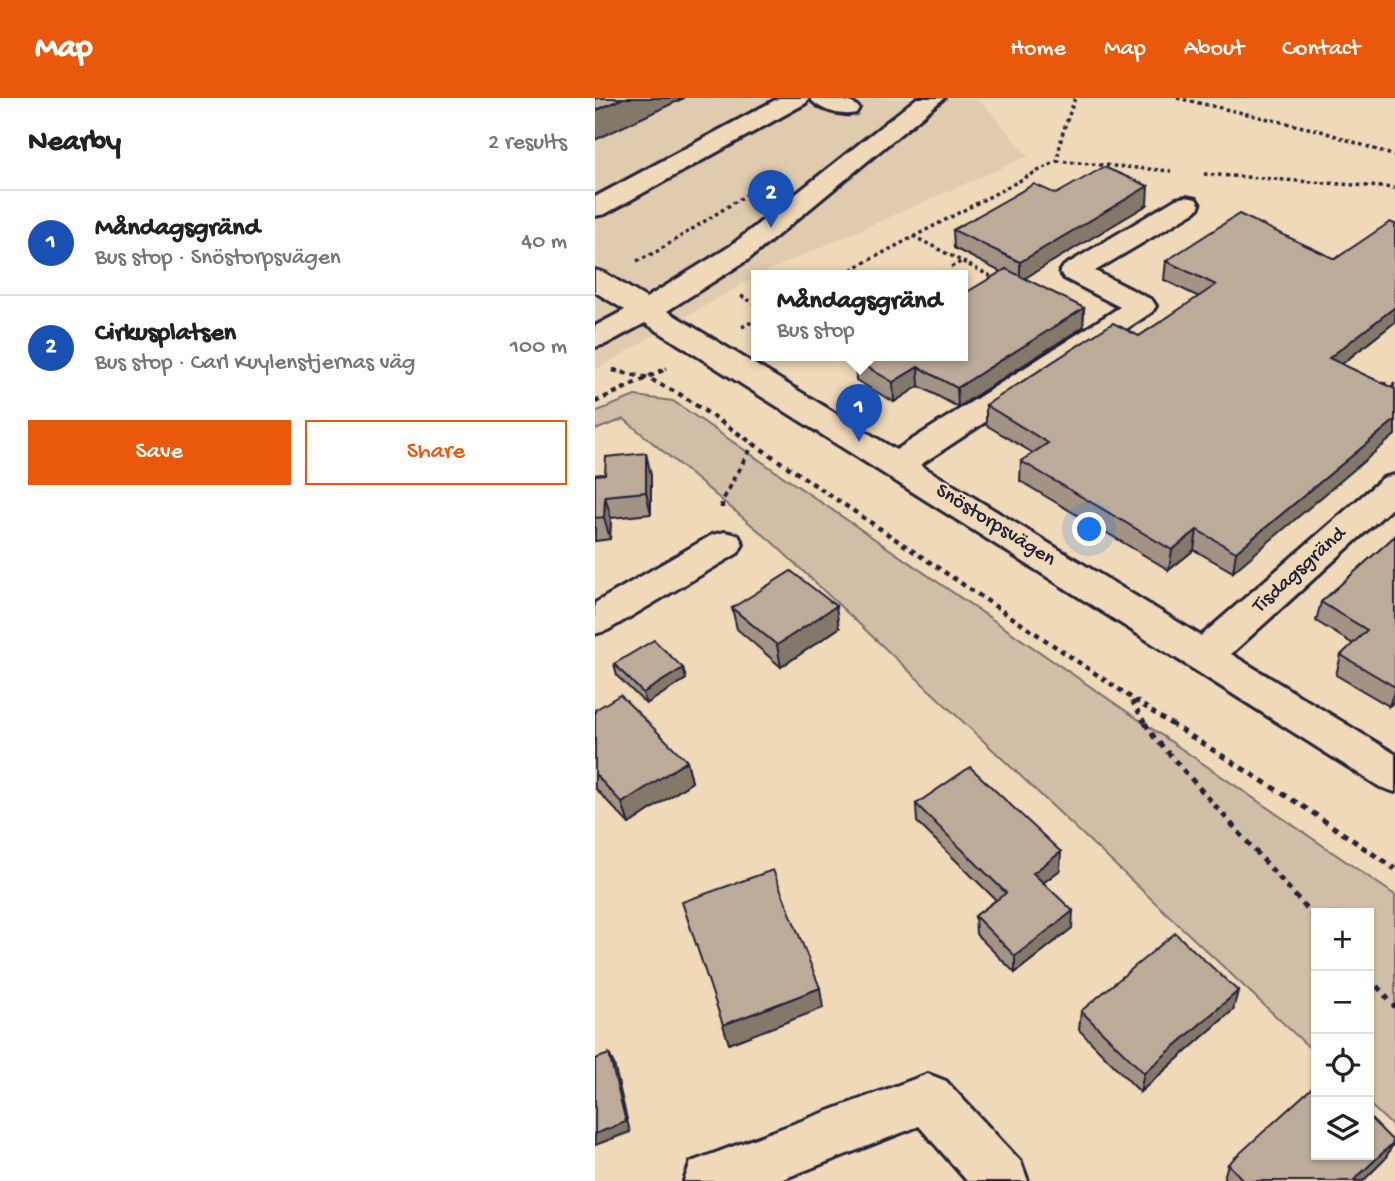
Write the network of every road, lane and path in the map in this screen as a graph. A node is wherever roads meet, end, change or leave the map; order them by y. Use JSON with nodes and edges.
{"nodes":[{"id":1,"x":797,"y":98,"type":"edge"},
{"id":2,"x":822,"y":98,"type":"edge"},
{"id":3,"x":932,"y":98,"type":"edge"},
{"id":4,"x":1075,"y":98,"type":"edge"},
{"id":5,"x":1177,"y":98,"type":"edge"},
{"id":6,"x":847,"y":108,"type":"dead end"},
{"id":7,"x":1395,"y":156,"type":"edge"},
{"id":8,"x":1057,"y":161,"type":"junction"},
{"id":9,"x":1171,"y":171,"type":"dead end"},
{"id":10,"x":1196,"y":174,"type":"dead end"},
{"id":11,"x":1395,"y":188,"type":"edge"},
{"id":12,"x":747,"y":194,"type":"dead end"},
{"id":13,"x":1186,"y":205,"type":"dead end"},
{"id":14,"x":595,"y":208,"type":"edge"},
{"id":15,"x":961,"y":261,"type":"dead end"},
{"id":16,"x":951,"y":267,"type":"dead end"},
{"id":17,"x":850,"y":270,"type":"edge"},
{"id":18,"x":596,"y":279,"type":"edge"},
{"id":19,"x":646,"y":311,"type":"junction"},
{"id":20,"x":595,"y":338,"type":"edge"},
{"id":21,"x":605,"y":364,"type":"dead end"},
{"id":22,"x":648,"y":379,"type":"junction"},
{"id":23,"x":595,"y":402,"type":"edge"},
{"id":24,"x":753,"y":444,"type":"junction"},
{"id":25,"x":896,"y":465,"type":"junction"},
{"id":26,"x":1395,"y":486,"type":"edge"},
{"id":27,"x":726,"y":544,"type":"joint"},
{"id":28,"x":595,"y":620,"type":"edge"},
{"id":29,"x":1204,"y":656,"type":"junction"},
{"id":30,"x":1130,"y":698,"type":"junction"},
{"id":31,"x":1395,"y":775,"type":"edge"},
{"id":32,"x":1395,"y":869,"type":"edge"},
{"id":33,"x":1311,"y":913,"type":"edge"},
{"id":34,"x":1374,"y":984,"type":"edge"},
{"id":35,"x":1395,"y":1007,"type":"edge"},
{"id":36,"x":711,"y":1181,"type":"edge"},
{"id":37,"x":1002,"y":1181,"type":"edge"}],
"edges":[{"from":1,"to":14,"type":"street"},
{"from":2,"to":6,"type":"street"},
{"from":3,"to":19,"type":"street"},
{"from":4,"to":8,"type":"path"},
{"from":5,"to":7,"type":"path"},
{"from":8,"to":9,"type":"path"},
{"from":8,"to":17,"type":"path"},
{"from":10,"to":11,"type":"path"},
{"from":12,"to":18,"type":"path"},
{"from":13,"to":25,"type":"street"},
{"from":15,"to":16,"type":"path"},
{"from":18,"to":19,"type":"street","name":"Snöstorpsvägen"},
{"from":19,"to":20,"type":"street"},
{"from":19,"to":25,"type":"street","name":"Snöstorpsvägen"},
{"from":21,"to":22,"type":"path"},
{"from":22,"to":23,"type":"path"},
{"from":22,"to":24,"type":"path"},
{"from":24,"to":27,"type":"path"},
{"from":24,"to":30,"type":"path"},
{"from":25,"to":29,"type":"street","name":"Snöstorpsvägen"},
{"from":26,"to":29,"type":"street","name":"Tisdagsgränd"},
{"from":27,"to":28,"type":"street"},
{"from":29,"to":31,"type":"street","name":"Snöstorpsvägen"},
{"from":30,"to":32,"type":"path"},
{"from":30,"to":33,"type":"path"},
{"from":34,"to":35,"type":"path"},
{"from":36,"to":37,"type":"street"}]}
